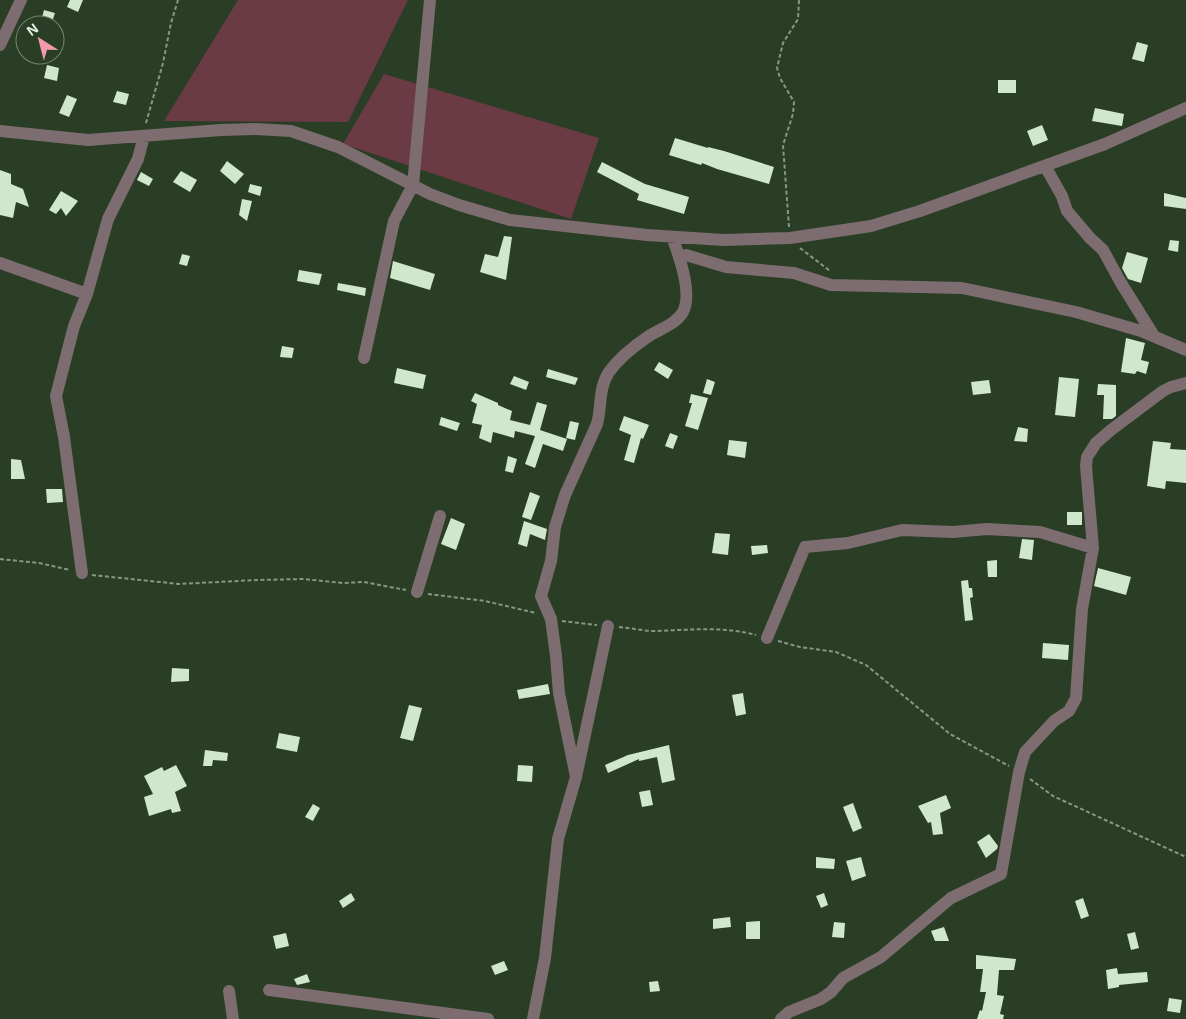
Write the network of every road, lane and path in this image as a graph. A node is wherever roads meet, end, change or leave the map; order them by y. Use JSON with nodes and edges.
{"nodes":[{"id":1,"x":21,"y":0,"type":"edge"},
{"id":2,"x":178,"y":0,"type":"edge"},
{"id":3,"x":430,"y":0,"type":"edge"},
{"id":4,"x":799,"y":0,"type":"edge"},
{"id":5,"x":0,"y":45,"type":"edge"},
{"id":6,"x":1186,"y":108,"type":"edge"},
{"id":7,"x":0,"y":131,"type":"edge"},
{"id":8,"x":144,"y":136,"type":"junction"},
{"id":9,"x":1046,"y":166,"type":"junction"},
{"id":10,"x":413,"y":185,"type":"junction"},
{"id":11,"x":672,"y":237,"type":"junction"},
{"id":12,"x":790,"y":238,"type":"junction"},
{"id":13,"x":699,"y":239,"type":"junction"},
{"id":14,"x":684,"y":258,"type":"junction"},
{"id":15,"x":0,"y":263,"type":"edge"},
{"id":16,"x":844,"y":285,"type":"junction"},
{"id":17,"x":87,"y":294,"type":"junction"},
{"id":18,"x":1154,"y":336,"type":"junction"},
{"id":19,"x":1186,"y":350,"type":"edge"},
{"id":20,"x":364,"y":358,"type":"dead end"},
{"id":21,"x":1186,"y":383,"type":"edge"},
{"id":22,"x":440,"y":516,"type":"dead end"},
{"id":23,"x":1093,"y":548,"type":"junction"},
{"id":24,"x":0,"y":559,"type":"edge"},
{"id":25,"x":82,"y":573,"type":"junction"},
{"id":26,"x":417,"y":592,"type":"junction"},
{"id":27,"x":551,"y":619,"type":"junction"},
{"id":28,"x":608,"y":626,"type":"junction"},
{"id":29,"x":767,"y":638,"type":"junction"},
{"id":30,"x":1019,"y":772,"type":"junction"},
{"id":31,"x":576,"y":777,"type":"junction"},
{"id":32,"x":1186,"y":857,"type":"edge"},
{"id":33,"x":269,"y":990,"type":"dead end"},
{"id":34,"x":229,"y":991,"type":"dead end"},
{"id":35,"x":233,"y":1019,"type":"edge"},
{"id":36,"x":488,"y":1019,"type":"edge"},
{"id":37,"x":533,"y":1019,"type":"edge"},
{"id":38,"x":781,"y":1019,"type":"edge"}],
"edges":[{"from":1,"to":5,"type":"street"},
{"from":2,"to":8,"type":"path"},
{"from":3,"to":10,"type":"street"},
{"from":4,"to":12,"type":"path"},
{"from":6,"to":9,"type":"street"},
{"from":7,"to":8,"type":"street"},
{"from":8,"to":10,"type":"street"},
{"from":8,"to":17,"type":"street"},
{"from":9,"to":12,"type":"street"},
{"from":9,"to":18,"type":"street"},
{"from":10,"to":11,"type":"street"},
{"from":10,"to":20,"type":"street"},
{"from":11,"to":13,"type":"street"},
{"from":11,"to":14,"type":"street"},
{"from":12,"to":13,"type":"street"},
{"from":12,"to":16,"type":"path"},
{"from":13,"to":14,"type":"street"},
{"from":14,"to":16,"type":"street"},
{"from":14,"to":27,"type":"street"},
{"from":15,"to":17,"type":"street"},
{"from":16,"to":18,"type":"street"},
{"from":17,"to":25,"type":"street"},
{"from":18,"to":19,"type":"street"},
{"from":21,"to":23,"type":"street"},
{"from":22,"to":26,"type":"street"},
{"from":23,"to":29,"type":"street"},
{"from":23,"to":30,"type":"street"},
{"from":24,"to":25,"type":"path"},
{"from":25,"to":26,"type":"path"},
{"from":26,"to":27,"type":"path"},
{"from":27,"to":28,"type":"path"},
{"from":27,"to":31,"type":"street"},
{"from":28,"to":29,"type":"path"},
{"from":28,"to":31,"type":"street"},
{"from":29,"to":30,"type":"path"},
{"from":30,"to":32,"type":"path"},
{"from":30,"to":38,"type":"street"},
{"from":31,"to":37,"type":"street"},
{"from":33,"to":36,"type":"street"},
{"from":34,"to":35,"type":"street"}]}
